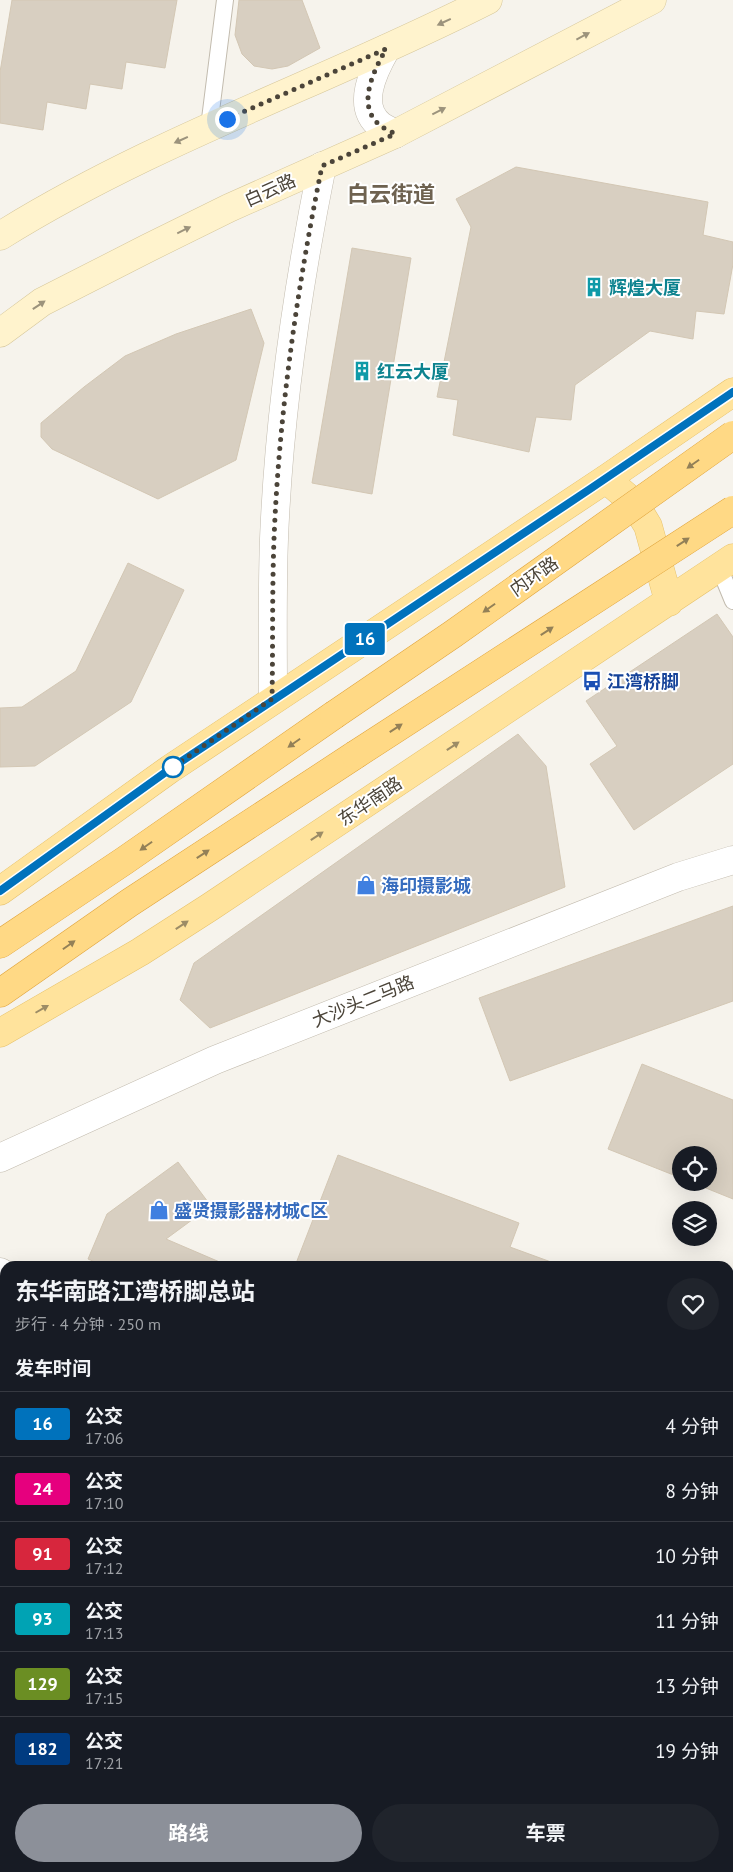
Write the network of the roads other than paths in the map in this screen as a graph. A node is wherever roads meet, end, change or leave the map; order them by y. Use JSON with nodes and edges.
{"nodes":[{"id":1,"x":225,"y":0,"type":"edge"},
{"id":2,"x":488,"y":0,"type":"edge"},
{"id":3,"x":652,"y":0,"type":"edge"},
{"id":4,"x":386,"y":49,"type":"junction"},
{"id":5,"x":209,"y":127,"type":"junction"},
{"id":6,"x":395,"y":134,"type":"junction"},
{"id":7,"x":322,"y":166,"type":"junction"},
{"id":8,"x":0,"y":236,"type":"edge"},
{"id":9,"x":0,"y":333,"type":"edge"},
{"id":10,"x":733,"y":392,"type":"edge"},
{"id":11,"x":733,"y":436,"type":"edge"},
{"id":12,"x":606,"y":479,"type":"junction"},
{"id":13,"x":733,"y":510,"type":"edge"},
{"id":14,"x":726,"y":563,"type":"edge"},
{"id":15,"x":733,"y":601,"type":"edge"},
{"id":16,"x":669,"y":602,"type":"junction"},
{"id":17,"x":272,"y":699,"type":"junction"},
{"id":18,"x":733,"y":860,"type":"edge"},
{"id":19,"x":0,"y":891,"type":"edge"},
{"id":20,"x":0,"y":944,"type":"edge"},
{"id":21,"x":0,"y":993,"type":"edge"},
{"id":22,"x":0,"y":1033,"type":"edge"},
{"id":23,"x":0,"y":1158,"type":"edge"}],
"edges":[{"from":1,"to":5,"type":"lane"},
{"from":2,"to":4,"type":"main road","one_way":true},
{"from":6,"to":3,"type":"main road","name":"白云路","one_way":true},
{"from":4,"to":5,"type":"main road"},
{"from":4,"to":6,"type":"street"},
{"from":5,"to":8,"type":"main road","one_way":true},
{"from":6,"to":7,"type":"main road","name":"白云路"},
{"from":9,"to":7,"type":"main road","name":"白云路","one_way":true},
{"from":7,"to":17,"type":"street"},
{"from":10,"to":12,"type":"main road"},
{"from":11,"to":20,"type":"highway","name":"内环路","one_way":true,"bridge":true},
{"from":12,"to":16,"type":"main road"},
{"from":12,"to":17,"type":"main road"},
{"from":21,"to":13,"type":"highway","one_way":true,"bridge":true},
{"from":14,"to":15,"type":"lane"},
{"from":14,"to":16,"type":"main road","name":"东华南路"},
{"from":22,"to":16,"type":"main road","name":"东华南路","one_way":true},
{"from":17,"to":19,"type":"main road"},
{"from":18,"to":23,"type":"street","name":"大沙头二马路"}]}
